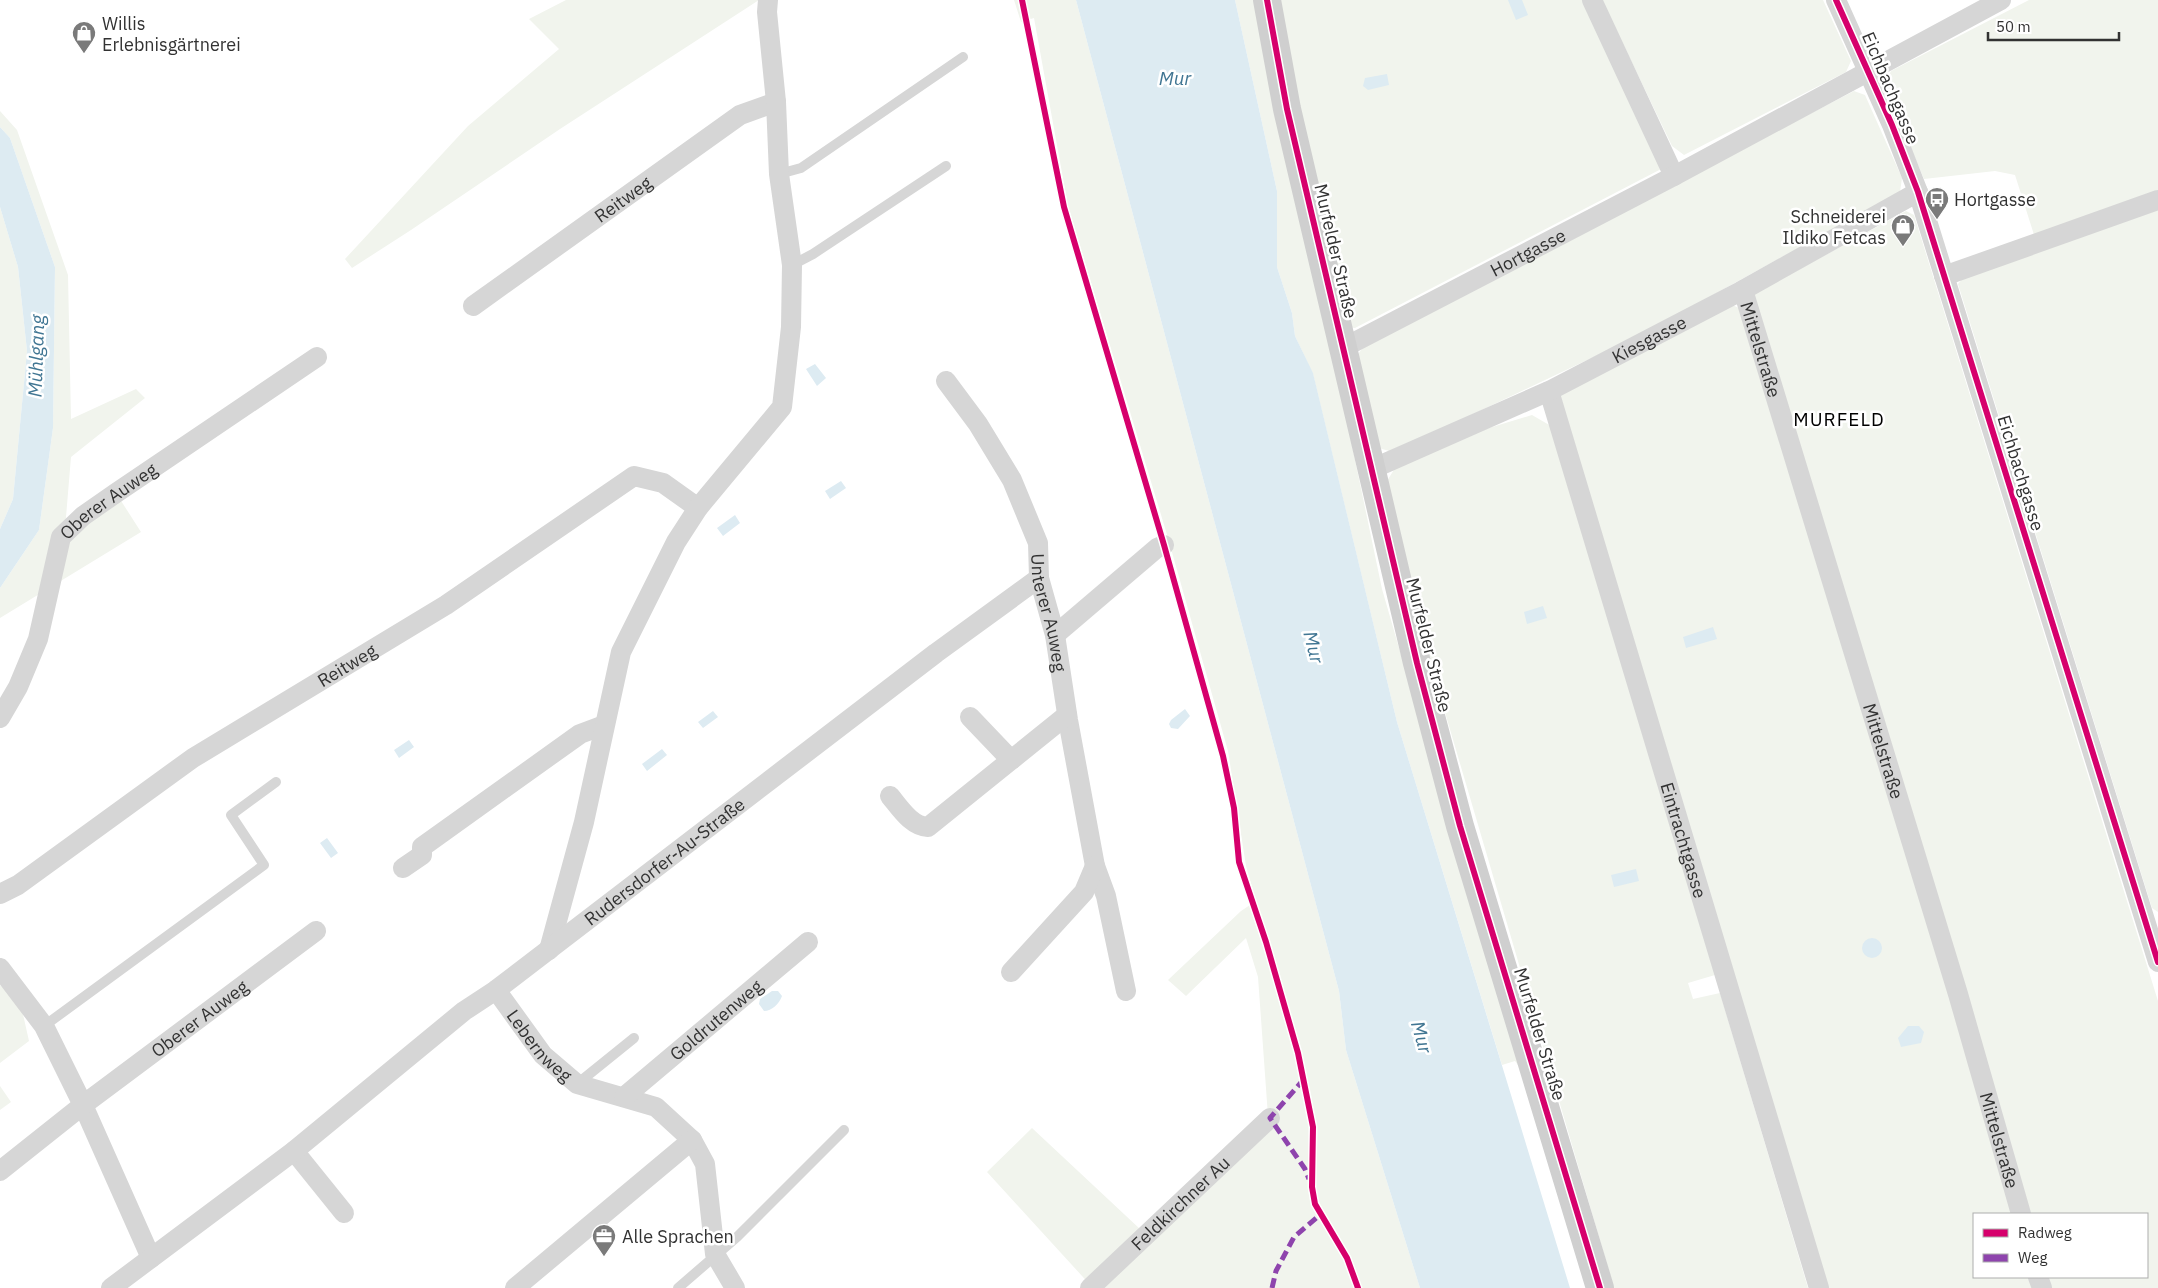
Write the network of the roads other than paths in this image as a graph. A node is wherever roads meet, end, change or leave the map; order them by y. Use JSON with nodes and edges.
{"nodes":[{"id":1,"x":768,"y":0,"type":"edge"},
{"id":2,"x":1267,"y":0,"type":"edge"},
{"id":3,"x":1592,"y":0,"type":"edge"},
{"id":4,"x":1836,"y":0,"type":"edge"},
{"id":5,"x":2001,"y":0,"type":"edge"},
{"id":6,"x":963,"y":57,"type":"dead end"},
{"id":7,"x":1868,"y":72,"type":"junction"},
{"id":8,"x":776,"y":102,"type":"junction"},
{"id":9,"x":946,"y":166,"type":"dead end"},
{"id":10,"x":779,"y":174,"type":"junction"},
{"id":11,"x":1674,"y":176,"type":"junction"},
{"id":12,"x":1918,"y":192,"type":"junction"},
{"id":13,"x":2158,"y":200,"type":"edge"},
{"id":14,"x":792,"y":265,"type":"junction"},
{"id":15,"x":1944,"y":276,"type":"junction"},
{"id":16,"x":1743,"y":290,"type":"junction"},
{"id":17,"x":473,"y":306,"type":"dead end"},
{"id":18,"x":1343,"y":348,"type":"junction"},
{"id":19,"x":317,"y":357,"type":"dead end"},
{"id":20,"x":946,"y":381,"type":"dead end"},
{"id":21,"x":1549,"y":391,"type":"junction"},
{"id":22,"x":1372,"y":469,"type":"junction"},
{"id":23,"x":698,"y":508,"type":"junction"},
{"id":24,"x":1164,"y":546,"type":"dead end"},
{"id":25,"x":1040,"y":578,"type":"junction"},
{"id":26,"x":1056,"y":635,"type":"junction"},
{"id":27,"x":1067,"y":715,"type":"junction"},
{"id":28,"x":0,"y":718,"type":"edge"},
{"id":29,"x":970,"y":718,"type":"dead end"},
{"id":30,"x":604,"y":725,"type":"junction"},
{"id":31,"x":1012,"y":760,"type":"junction"},
{"id":32,"x":276,"y":782,"type":"dead end"},
{"id":33,"x":890,"y":796,"type":"dead end"},
{"id":34,"x":1095,"y":866,"type":"junction"},
{"id":35,"x":403,"y":868,"type":"dead end"},
{"id":36,"x":0,"y":894,"type":"edge"},
{"id":37,"x":2153,"y":926,"type":"edge"},
{"id":38,"x":316,"y":931,"type":"dead end"},
{"id":39,"x":808,"y":942,"type":"dead end"},
{"id":40,"x":549,"y":950,"type":"junction"},
{"id":41,"x":2158,"y":962,"type":"edge"},
{"id":42,"x":0,"y":968,"type":"edge"},
{"id":43,"x":1011,"y":972,"type":"dead end"},
{"id":44,"x":496,"y":990,"type":"junction"},
{"id":45,"x":1126,"y":991,"type":"dead end"},
{"id":46,"x":44,"y":1026,"type":"junction"},
{"id":47,"x":634,"y":1038,"type":"dead end"},
{"id":48,"x":578,"y":1084,"type":"junction"},
{"id":49,"x":624,"y":1097,"type":"junction"},
{"id":50,"x":82,"y":1105,"type":"junction"},
{"id":51,"x":1270,"y":1118,"type":"dead end"},
{"id":52,"x":844,"y":1130,"type":"dead end"},
{"id":53,"x":692,"y":1140,"type":"junction"},
{"id":54,"x":294,"y":1151,"type":"junction"},
{"id":55,"x":0,"y":1171,"type":"edge"},
{"id":56,"x":2020,"y":1213,"type":"edge"},
{"id":57,"x":344,"y":1214,"type":"dead end"},
{"id":58,"x":715,"y":1254,"type":"junction"},
{"id":59,"x":150,"y":1258,"type":"junction"},
{"id":60,"x":111,"y":1288,"type":"edge"},
{"id":61,"x":515,"y":1288,"type":"edge"},
{"id":62,"x":678,"y":1288,"type":"edge"},
{"id":63,"x":735,"y":1288,"type":"edge"},
{"id":64,"x":1090,"y":1288,"type":"edge"},
{"id":65,"x":1600,"y":1288,"type":"edge"},
{"id":66,"x":1819,"y":1288,"type":"edge"}],
"edges":[{"from":1,"to":8,"type":"street"},
{"from":2,"to":18,"type":"street","name":"Murfelder Straße"},
{"from":3,"to":11,"type":"street"},
{"from":4,"to":7,"type":"street","name":"Eichbachgasse"},
{"from":5,"to":7,"type":"street","name":"Hortgasse"},
{"from":6,"to":10,"type":"lane"},
{"from":7,"to":11,"type":"street","name":"Hortgasse"},
{"from":7,"to":12,"type":"street","name":"Eichbachgasse"},
{"from":8,"to":10,"type":"street"},
{"from":8,"to":17,"type":"street","name":"Reitweg"},
{"from":9,"to":14,"type":"lane"},
{"from":10,"to":14,"type":"street"},
{"from":11,"to":18,"type":"street","name":"Hortgasse"},
{"from":12,"to":15,"type":"street","name":"Eichbachgasse"},
{"from":12,"to":16,"type":"street","name":"Kiesgasse"},
{"from":13,"to":15,"type":"street"},
{"from":14,"to":23,"type":"street"},
{"from":15,"to":37,"type":"street","name":"Eichbachgasse"},
{"from":16,"to":21,"type":"street","name":"Kiesgasse"},
{"from":16,"to":56,"type":"street","name":"Mittelstraße"},
{"from":18,"to":22,"type":"street","name":"Murfelder Straße"},
{"from":19,"to":28,"type":"street","name":"Oberer Auweg"},
{"from":20,"to":25,"type":"street","name":"Unterer Auweg"},
{"from":21,"to":22,"type":"street","name":"Kiesgasse"},
{"from":21,"to":66,"type":"street","name":"Eintrachtgasse"},
{"from":22,"to":65,"type":"street","name":"Murfelder Straße"},
{"from":23,"to":30,"type":"street"},
{"from":23,"to":36,"type":"street","name":"Reitweg"},
{"from":24,"to":26,"type":"street"},
{"from":25,"to":26,"type":"street","name":"Unterer Auweg"},
{"from":25,"to":40,"type":"street","name":"Rudersdorfer-Au-Straße"},
{"from":26,"to":27,"type":"street","name":"Unterer Auweg"},
{"from":27,"to":31,"type":"street"},
{"from":27,"to":34,"type":"street","name":"Unterer Auweg"},
{"from":29,"to":31,"type":"street"},
{"from":30,"to":35,"type":"street"},
{"from":30,"to":40,"type":"street"},
{"from":31,"to":33,"type":"street"},
{"from":32,"to":46,"type":"lane"},
{"from":34,"to":43,"type":"street"},
{"from":34,"to":45,"type":"street","name":"Unterer Auweg"},
{"from":37,"to":41,"type":"street","name":"Eichbachgasse"},
{"from":38,"to":50,"type":"street","name":"Oberer Auweg"},
{"from":39,"to":49,"type":"street","name":"Goldrutenweg"},
{"from":40,"to":44,"type":"street","name":"Rudersdorfer-Au-Straße"},
{"from":42,"to":46,"type":"street"},
{"from":44,"to":48,"type":"street","name":"Lebernweg"},
{"from":44,"to":54,"type":"street","name":"Rudersdorfer-Au-Straße"},
{"from":46,"to":50,"type":"street"},
{"from":47,"to":48,"type":"lane"},
{"from":48,"to":49,"type":"street","name":"Lebernweg"},
{"from":49,"to":53,"type":"street","name":"Lebernweg"},
{"from":50,"to":55,"type":"street","name":"Oberer Auweg"},
{"from":50,"to":59,"type":"street"},
{"from":51,"to":64,"type":"street","name":"Feldkirchner Au"},
{"from":52,"to":58,"type":"lane"},
{"from":53,"to":58,"type":"street","name":"Lebernweg"},
{"from":53,"to":61,"type":"street"},
{"from":54,"to":57,"type":"street"},
{"from":54,"to":59,"type":"street","name":"Rudersdorfer-Au-Straße"},
{"from":58,"to":62,"type":"lane"},
{"from":58,"to":63,"type":"street","name":"Lebernweg"},
{"from":59,"to":60,"type":"street","name":"Rudersdorfer-Au-Straße"}]}
